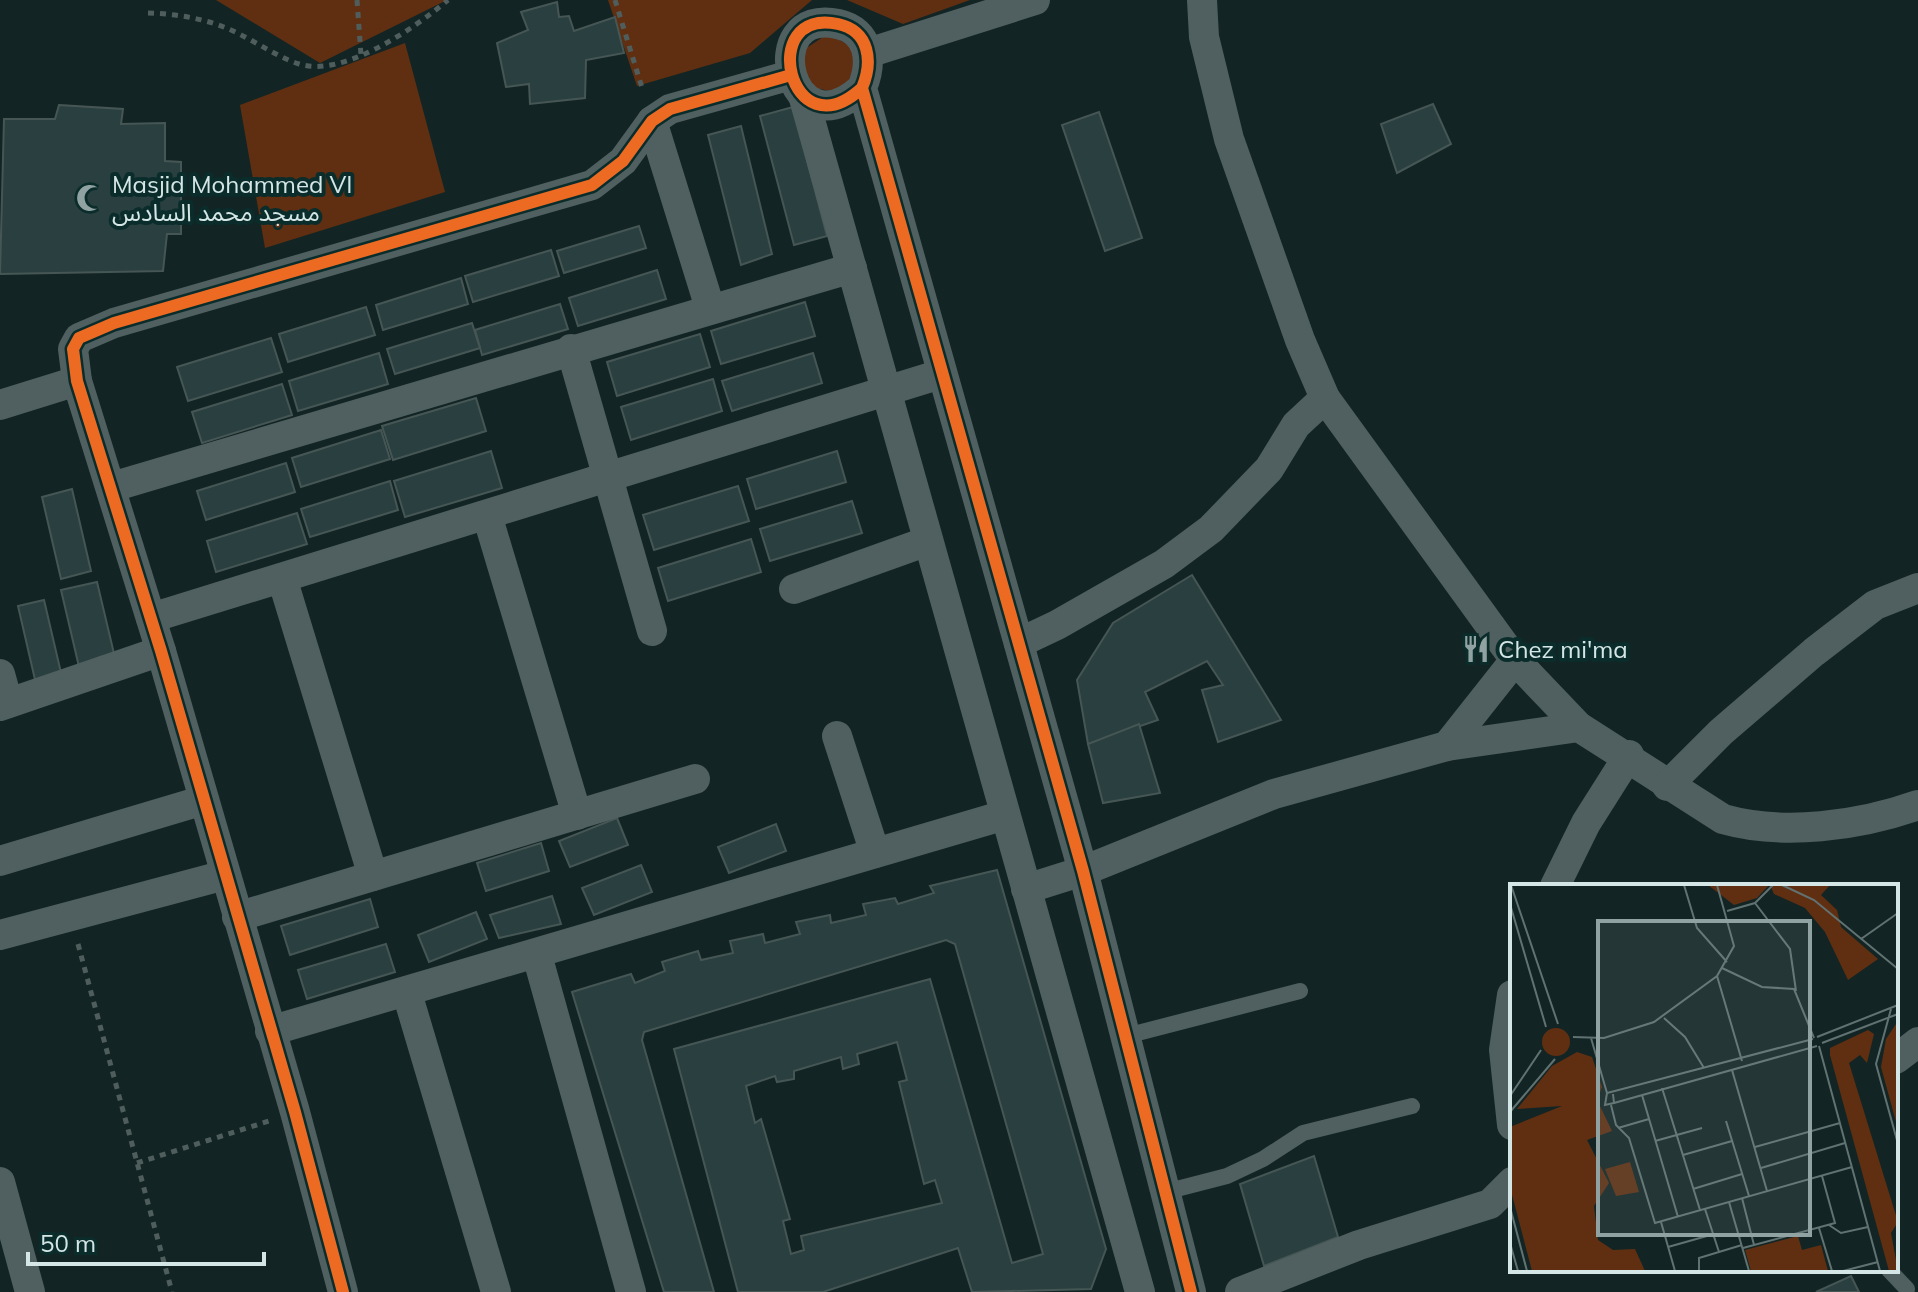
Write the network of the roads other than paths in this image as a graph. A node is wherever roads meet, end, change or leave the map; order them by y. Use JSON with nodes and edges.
{"nodes":[{"id":1,"x":1035,"y":0,"type":"edge"},
{"id":2,"x":1202,"y":0,"type":"edge"},
{"id":3,"x":868,"y":53,"type":"junction"},
{"id":4,"x":797,"y":85,"type":"junction"},
{"id":5,"x":862,"y":88,"type":"junction"},
{"id":6,"x":652,"y":121,"type":"junction"},
{"id":7,"x":852,"y":268,"type":"junction"},
{"id":8,"x":710,"y":308,"type":"junction"},
{"id":9,"x":571,"y":349,"type":"junction"},
{"id":10,"x":941,"y":374,"type":"junction"},
{"id":11,"x":77,"y":381,"type":"junction"},
{"id":12,"x":887,"y":392,"type":"junction"},
{"id":13,"x":1325,"y":398,"type":"junction"},
{"id":14,"x":0,"y":405,"type":"edge"},
{"id":15,"x":608,"y":478,"type":"junction"},
{"id":16,"x":112,"y":487,"type":"junction"},
{"id":17,"x":487,"y":515,"type":"junction"},
{"id":18,"x":928,"y":541,"type":"junction"},
{"id":19,"x":282,"y":578,"type":"junction"},
{"id":20,"x":1918,"y":588,"type":"edge"},
{"id":21,"x":794,"y":589,"type":"dead end"},
{"id":22,"x":151,"y":618,"type":"junction"},
{"id":23,"x":652,"y":631,"type":"dead end"},
{"id":24,"x":1019,"y":643,"type":"junction"},
{"id":25,"x":161,"y":651,"type":"junction"},
{"id":26,"x":1515,"y":660,"type":"junction"},
{"id":27,"x":0,"y":674,"type":"edge"},
{"id":28,"x":4,"y":704,"type":"edge"},
{"id":29,"x":1579,"y":727,"type":"junction"},
{"id":30,"x":837,"y":736,"type":"dead end"},
{"id":31,"x":1447,"y":746,"type":"junction"},
{"id":32,"x":1629,"y":755,"type":"junction"},
{"id":33,"x":695,"y":779,"type":"dead end"},
{"id":34,"x":1667,"y":786,"type":"junction"},
{"id":35,"x":204,"y":800,"type":"junction"},
{"id":36,"x":1918,"y":805,"type":"edge"},
{"id":37,"x":577,"y":815,"type":"junction"},
{"id":38,"x":1005,"y":815,"type":"junction"},
{"id":39,"x":875,"y":853,"type":"junction"},
{"id":40,"x":0,"y":861,"type":"edge"},
{"id":41,"x":1083,"y":871,"type":"junction"},
{"id":42,"x":225,"y":875,"type":"junction"},
{"id":43,"x":373,"y":876,"type":"junction"},
{"id":44,"x":1556,"y":884,"type":"edge"},
{"id":45,"x":1026,"y":889,"type":"junction"},
{"id":46,"x":237,"y":917,"type":"junction"},
{"id":47,"x":0,"y":935,"type":"edge"},
{"id":48,"x":537,"y":955,"type":"junction"},
{"id":49,"x":1300,"y":991,"type":"dead end"},
{"id":50,"x":407,"y":993,"type":"junction"},
{"id":51,"x":1510,"y":1009,"type":"edge"},
{"id":52,"x":270,"y":1031,"type":"junction"},
{"id":53,"x":1126,"y":1036,"type":"junction"},
{"id":54,"x":1918,"y":1042,"type":"edge"},
{"id":55,"x":1898,"y":1057,"type":"edge"},
{"id":56,"x":1412,"y":1106,"type":"dead end"},
{"id":57,"x":1510,"y":1106,"type":"edge"},
{"id":58,"x":0,"y":1182,"type":"edge"},
{"id":59,"x":1510,"y":1186,"type":"edge"},
{"id":60,"x":1165,"y":1192,"type":"junction"},
{"id":61,"x":1501,"y":1206,"type":"edge"},
{"id":62,"x":1891,"y":1272,"type":"edge"},
{"id":63,"x":1907,"y":1289,"type":"dead end"},
{"id":64,"x":30,"y":1292,"type":"edge"},
{"id":65,"x":343,"y":1292,"type":"edge"},
{"id":66,"x":496,"y":1292,"type":"edge"},
{"id":67,"x":631,"y":1292,"type":"edge"},
{"id":68,"x":1140,"y":1292,"type":"edge"},
{"id":69,"x":1191,"y":1292,"type":"edge"},
{"id":70,"x":1240,"y":1292,"type":"edge"}],
"edges":[{"from":1,"to":3,"type":"street"},
{"from":2,"to":13,"type":"street"},
{"from":3,"to":4,"type":"street"},
{"from":3,"to":5,"type":"street"},
{"from":4,"to":5,"type":"street"},
{"from":4,"to":6,"type":"street"},
{"from":4,"to":7,"type":"street"},
{"from":5,"to":10,"type":"street"},
{"from":6,"to":8,"type":"street"},
{"from":6,"to":11,"type":"street"},
{"from":7,"to":8,"type":"street"},
{"from":7,"to":12,"type":"street"},
{"from":8,"to":9,"type":"street"},
{"from":9,"to":15,"type":"street"},
{"from":9,"to":16,"type":"street"},
{"from":10,"to":12,"type":"street"},
{"from":10,"to":24,"type":"street"},
{"from":11,"to":14,"type":"street"},
{"from":11,"to":16,"type":"street"},
{"from":12,"to":15,"type":"street"},
{"from":12,"to":18,"type":"street"},
{"from":13,"to":24,"type":"street"},
{"from":13,"to":26,"type":"street"},
{"from":15,"to":17,"type":"street"},
{"from":15,"to":23,"type":"street"},
{"from":16,"to":22,"type":"street"},
{"from":17,"to":19,"type":"street"},
{"from":17,"to":37,"type":"street"},
{"from":18,"to":21,"type":"street"},
{"from":18,"to":38,"type":"street"},
{"from":19,"to":22,"type":"street"},
{"from":19,"to":43,"type":"street"},
{"from":20,"to":34,"type":"street"},
{"from":22,"to":25,"type":"street"},
{"from":24,"to":41,"type":"street"},
{"from":25,"to":28,"type":"street"},
{"from":25,"to":35,"type":"street"},
{"from":26,"to":29,"type":"street"},
{"from":26,"to":31,"type":"street"},
{"from":27,"to":28,"type":"street"},
{"from":29,"to":31,"type":"street"},
{"from":29,"to":32,"type":"street"},
{"from":30,"to":39,"type":"street"},
{"from":31,"to":41,"type":"street"},
{"from":32,"to":34,"type":"street"},
{"from":32,"to":44,"type":"street"},
{"from":33,"to":37,"type":"street"},
{"from":34,"to":36,"type":"street"},
{"from":35,"to":40,"type":"street"},
{"from":35,"to":42,"type":"street"},
{"from":37,"to":43,"type":"street"},
{"from":38,"to":39,"type":"street"},
{"from":38,"to":45,"type":"street"},
{"from":39,"to":48,"type":"street"},
{"from":41,"to":45,"type":"street"},
{"from":41,"to":53,"type":"street"},
{"from":42,"to":46,"type":"street"},
{"from":42,"to":47,"type":"street"},
{"from":43,"to":46,"type":"street"},
{"from":45,"to":68,"type":"street"},
{"from":46,"to":52,"type":"street"},
{"from":48,"to":50,"type":"street"},
{"from":48,"to":67,"type":"street"},
{"from":49,"to":53,"type":"lane"},
{"from":50,"to":52,"type":"street"},
{"from":50,"to":66,"type":"street"},
{"from":51,"to":57,"type":"street"},
{"from":52,"to":65,"type":"street"},
{"from":53,"to":60,"type":"street"},
{"from":54,"to":55,"type":"street"},
{"from":56,"to":60,"type":"lane"},
{"from":58,"to":64,"type":"street"},
{"from":59,"to":61,"type":"street"},
{"from":60,"to":69,"type":"street"},
{"from":61,"to":70,"type":"street"},
{"from":62,"to":63,"type":"lane"}]}
